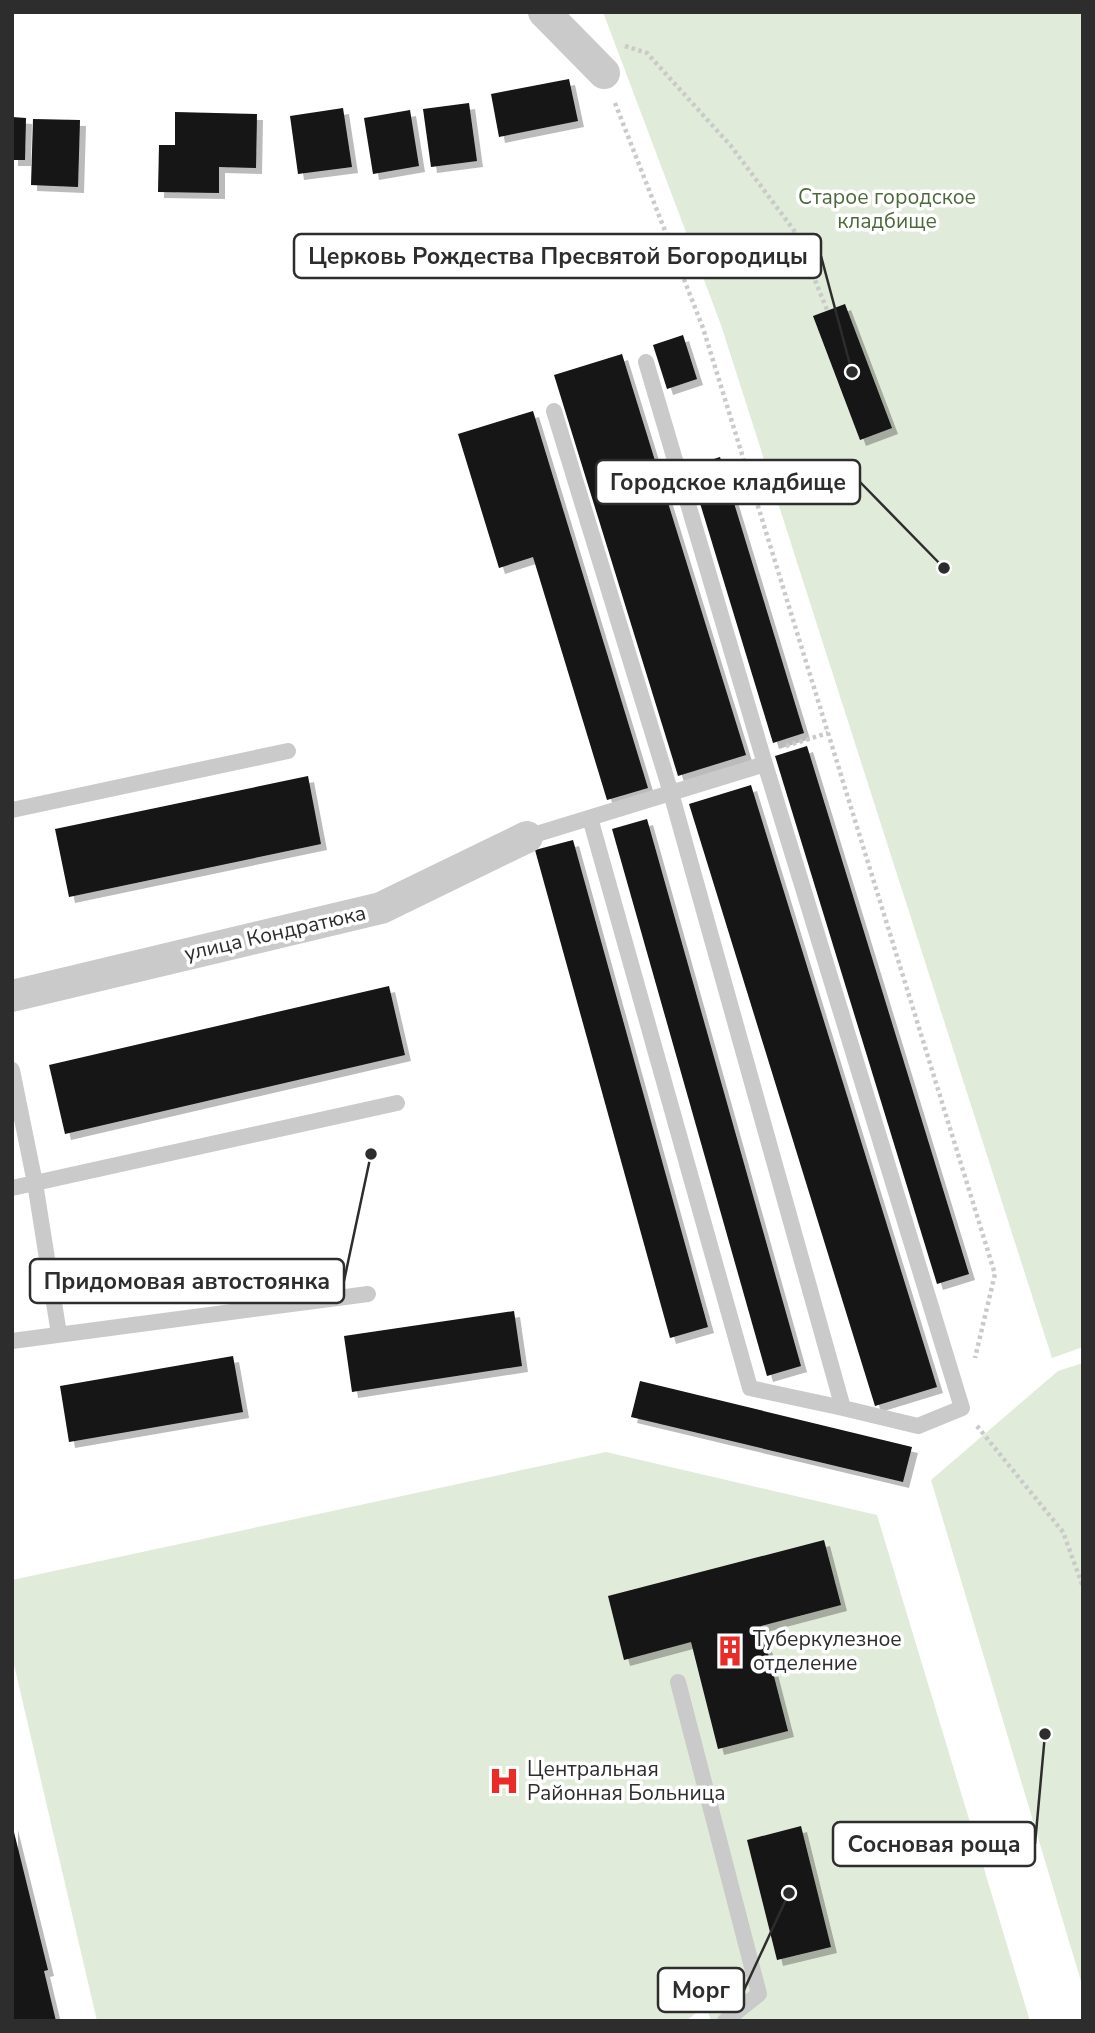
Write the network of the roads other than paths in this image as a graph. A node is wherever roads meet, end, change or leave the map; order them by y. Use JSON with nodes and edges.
{"nodes":[{"id":1,"x":544,"y":12,"type":"edge"},
{"id":2,"x":604,"y":73,"type":"road end"},
{"id":3,"x":646,"y":362,"type":"dead end"},
{"id":4,"x":554,"y":411,"type":"dead end"},
{"id":5,"x":288,"y":751,"type":"dead end"},
{"id":6,"x":763,"y":758,"type":"junction"},
{"id":7,"x":671,"y":793,"type":"junction"},
{"id":8,"x":12,"y":810,"type":"edge"},
{"id":9,"x":590,"y":818,"type":"junction"},
{"id":10,"x":527,"y":837,"type":"joint"},
{"id":11,"x":12,"y":996,"type":"edge"},
{"id":12,"x":12,"y":1070,"type":"edge"},
{"id":13,"x":397,"y":1103,"type":"dead end"},
{"id":14,"x":35,"y":1183,"type":"junction"},
{"id":15,"x":12,"y":1188,"type":"edge"},
{"id":16,"x":368,"y":1294,"type":"dead end"},
{"id":17,"x":59,"y":1334,"type":"junction"},
{"id":18,"x":12,"y":1341,"type":"edge"},
{"id":19,"x":843,"y":1408,"type":"junction"},
{"id":20,"x":678,"y":1682,"type":"dead end"},
{"id":21,"x":725,"y":2021,"type":"edge"}],
"edges":[{"from":1,"to":2,"type":"street"},
{"from":3,"to":6,"type":"lane"},
{"from":4,"to":7,"type":"lane"},
{"from":5,"to":8,"type":"lane"},
{"from":6,"to":7,"type":"lane"},
{"from":6,"to":19,"type":"lane"},
{"from":7,"to":9,"type":"lane"},
{"from":7,"to":19,"type":"lane"},
{"from":9,"to":10,"type":"lane"},
{"from":9,"to":19,"type":"lane"},
{"from":10,"to":11,"type":"street","name":"улица Кондратюка"},
{"from":12,"to":14,"type":"lane"},
{"from":13,"to":14,"type":"lane"},
{"from":14,"to":15,"type":"lane"},
{"from":14,"to":17,"type":"lane"},
{"from":16,"to":17,"type":"lane"},
{"from":17,"to":18,"type":"lane"},
{"from":20,"to":21,"type":"lane"}]}
